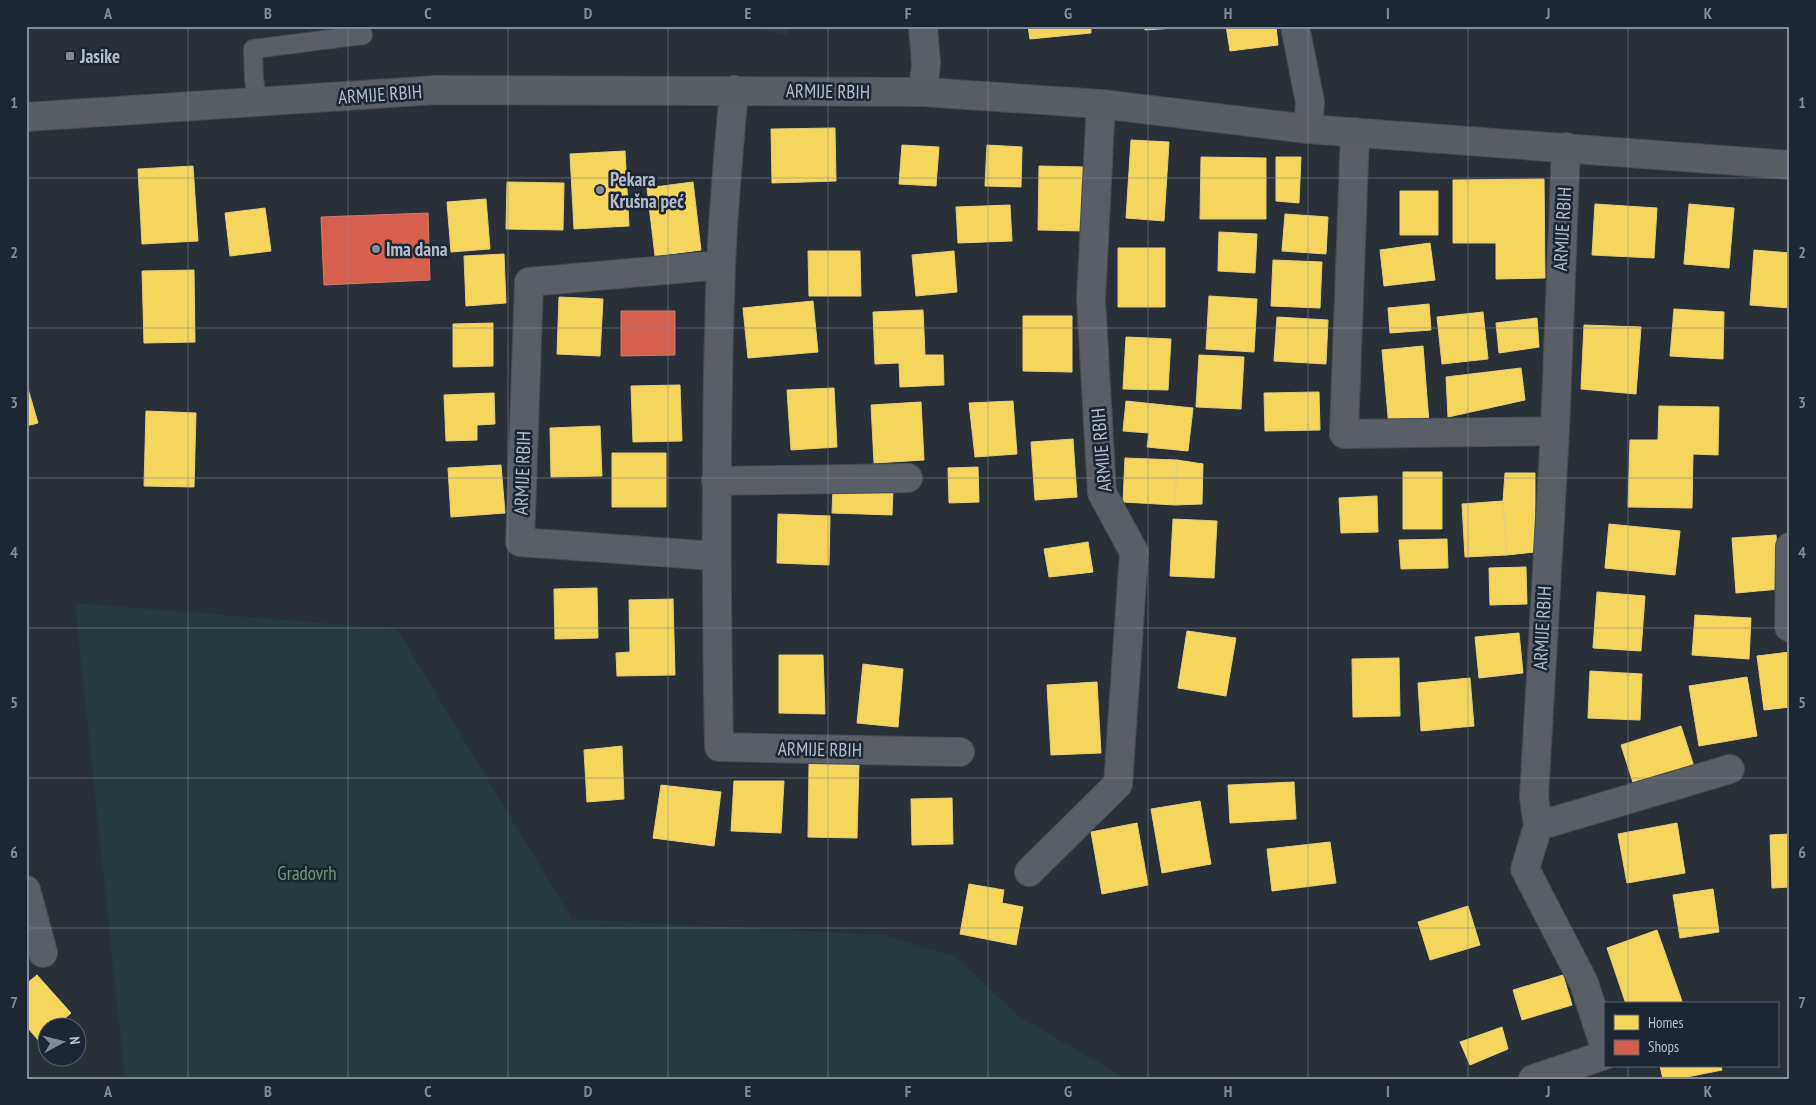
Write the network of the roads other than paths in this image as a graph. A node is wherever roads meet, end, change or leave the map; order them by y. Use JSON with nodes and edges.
{"nodes":[{"id":1,"x":923,"y":26,"type":"edge"},
{"id":2,"x":1295,"y":26,"type":"edge"},
{"id":3,"x":363,"y":35,"type":"dead end"},
{"id":4,"x":734,"y":90,"type":"junction"},
{"id":5,"x":923,"y":92,"type":"junction"},
{"id":6,"x":258,"y":103,"type":"junction"},
{"id":7,"x":1101,"y":104,"type":"junction"},
{"id":8,"x":26,"y":117,"type":"edge"},
{"id":9,"x":1308,"y":128,"type":"junction"},
{"id":10,"x":1355,"y":132,"type":"junction"},
{"id":11,"x":1566,"y":146,"type":"junction"},
{"id":12,"x":1790,"y":165,"type":"edge"},
{"id":13,"x":721,"y":265,"type":"junction"},
{"id":14,"x":1554,"y":431,"type":"junction"},
{"id":15,"x":908,"y":478,"type":"dead end"},
{"id":16,"x":716,"y":481,"type":"junction"},
{"id":17,"x":1790,"y":547,"type":"edge"},
{"id":18,"x":715,"y":556,"type":"junction"},
{"id":19,"x":1789,"y":626,"type":"edge"},
{"id":20,"x":960,"y":752,"type":"dead end"},
{"id":21,"x":1730,"y":769,"type":"dead end"},
{"id":22,"x":1538,"y":826,"type":"junction"},
{"id":23,"x":1029,"y":872,"type":"dead end"},
{"id":24,"x":26,"y":890,"type":"edge"},
{"id":25,"x":43,"y":954,"type":"dead end"},
{"id":26,"x":1604,"y":1045,"type":"edge"},
{"id":27,"x":1604,"y":1055,"type":"edge"},
{"id":28,"x":1533,"y":1079,"type":"edge"}],
"edges":[{"from":1,"to":5,"type":"street"},
{"from":2,"to":9,"type":"street"},
{"from":3,"to":6,"type":"lane"},
{"from":4,"to":5,"type":"main road","name":"ARMIJE RBIH"},
{"from":4,"to":6,"type":"main road","name":"ARMIJE RBIH"},
{"from":4,"to":13,"type":"street","name":"ARMIJE RBIH"},
{"from":5,"to":7,"type":"main road","name":"ARMIJE RBIH"},
{"from":6,"to":8,"type":"main road","name":"ARMIJE RBIH"},
{"from":7,"to":9,"type":"main road","name":"ARMIJE RBIH"},
{"from":7,"to":23,"type":"street","name":"ARMIJE RBIH"},
{"from":9,"to":10,"type":"main road","name":"ARMIJE RBIH"},
{"from":10,"to":11,"type":"main road","name":"ARMIJE RBIH"},
{"from":10,"to":14,"type":"street"},
{"from":11,"to":12,"type":"main road","name":"ARMIJE RBIH"},
{"from":11,"to":14,"type":"street","name":"ARMIJE RBIH"},
{"from":13,"to":16,"type":"street","name":"ARMIJE RBIH"},
{"from":13,"to":18,"type":"street","name":"ARMIJE RBIH"},
{"from":14,"to":22,"type":"street","name":"ARMIJE RBIH"},
{"from":15,"to":16,"type":"street"},
{"from":16,"to":18,"type":"street","name":"ARMIJE RBIH"},
{"from":17,"to":19,"type":"street"},
{"from":18,"to":20,"type":"street","name":"ARMIJE RBIH"},
{"from":21,"to":22,"type":"street"},
{"from":22,"to":26,"type":"street","name":"ARMIJE RBIH"},
{"from":24,"to":25,"type":"street"},
{"from":27,"to":28,"type":"street"}]}
